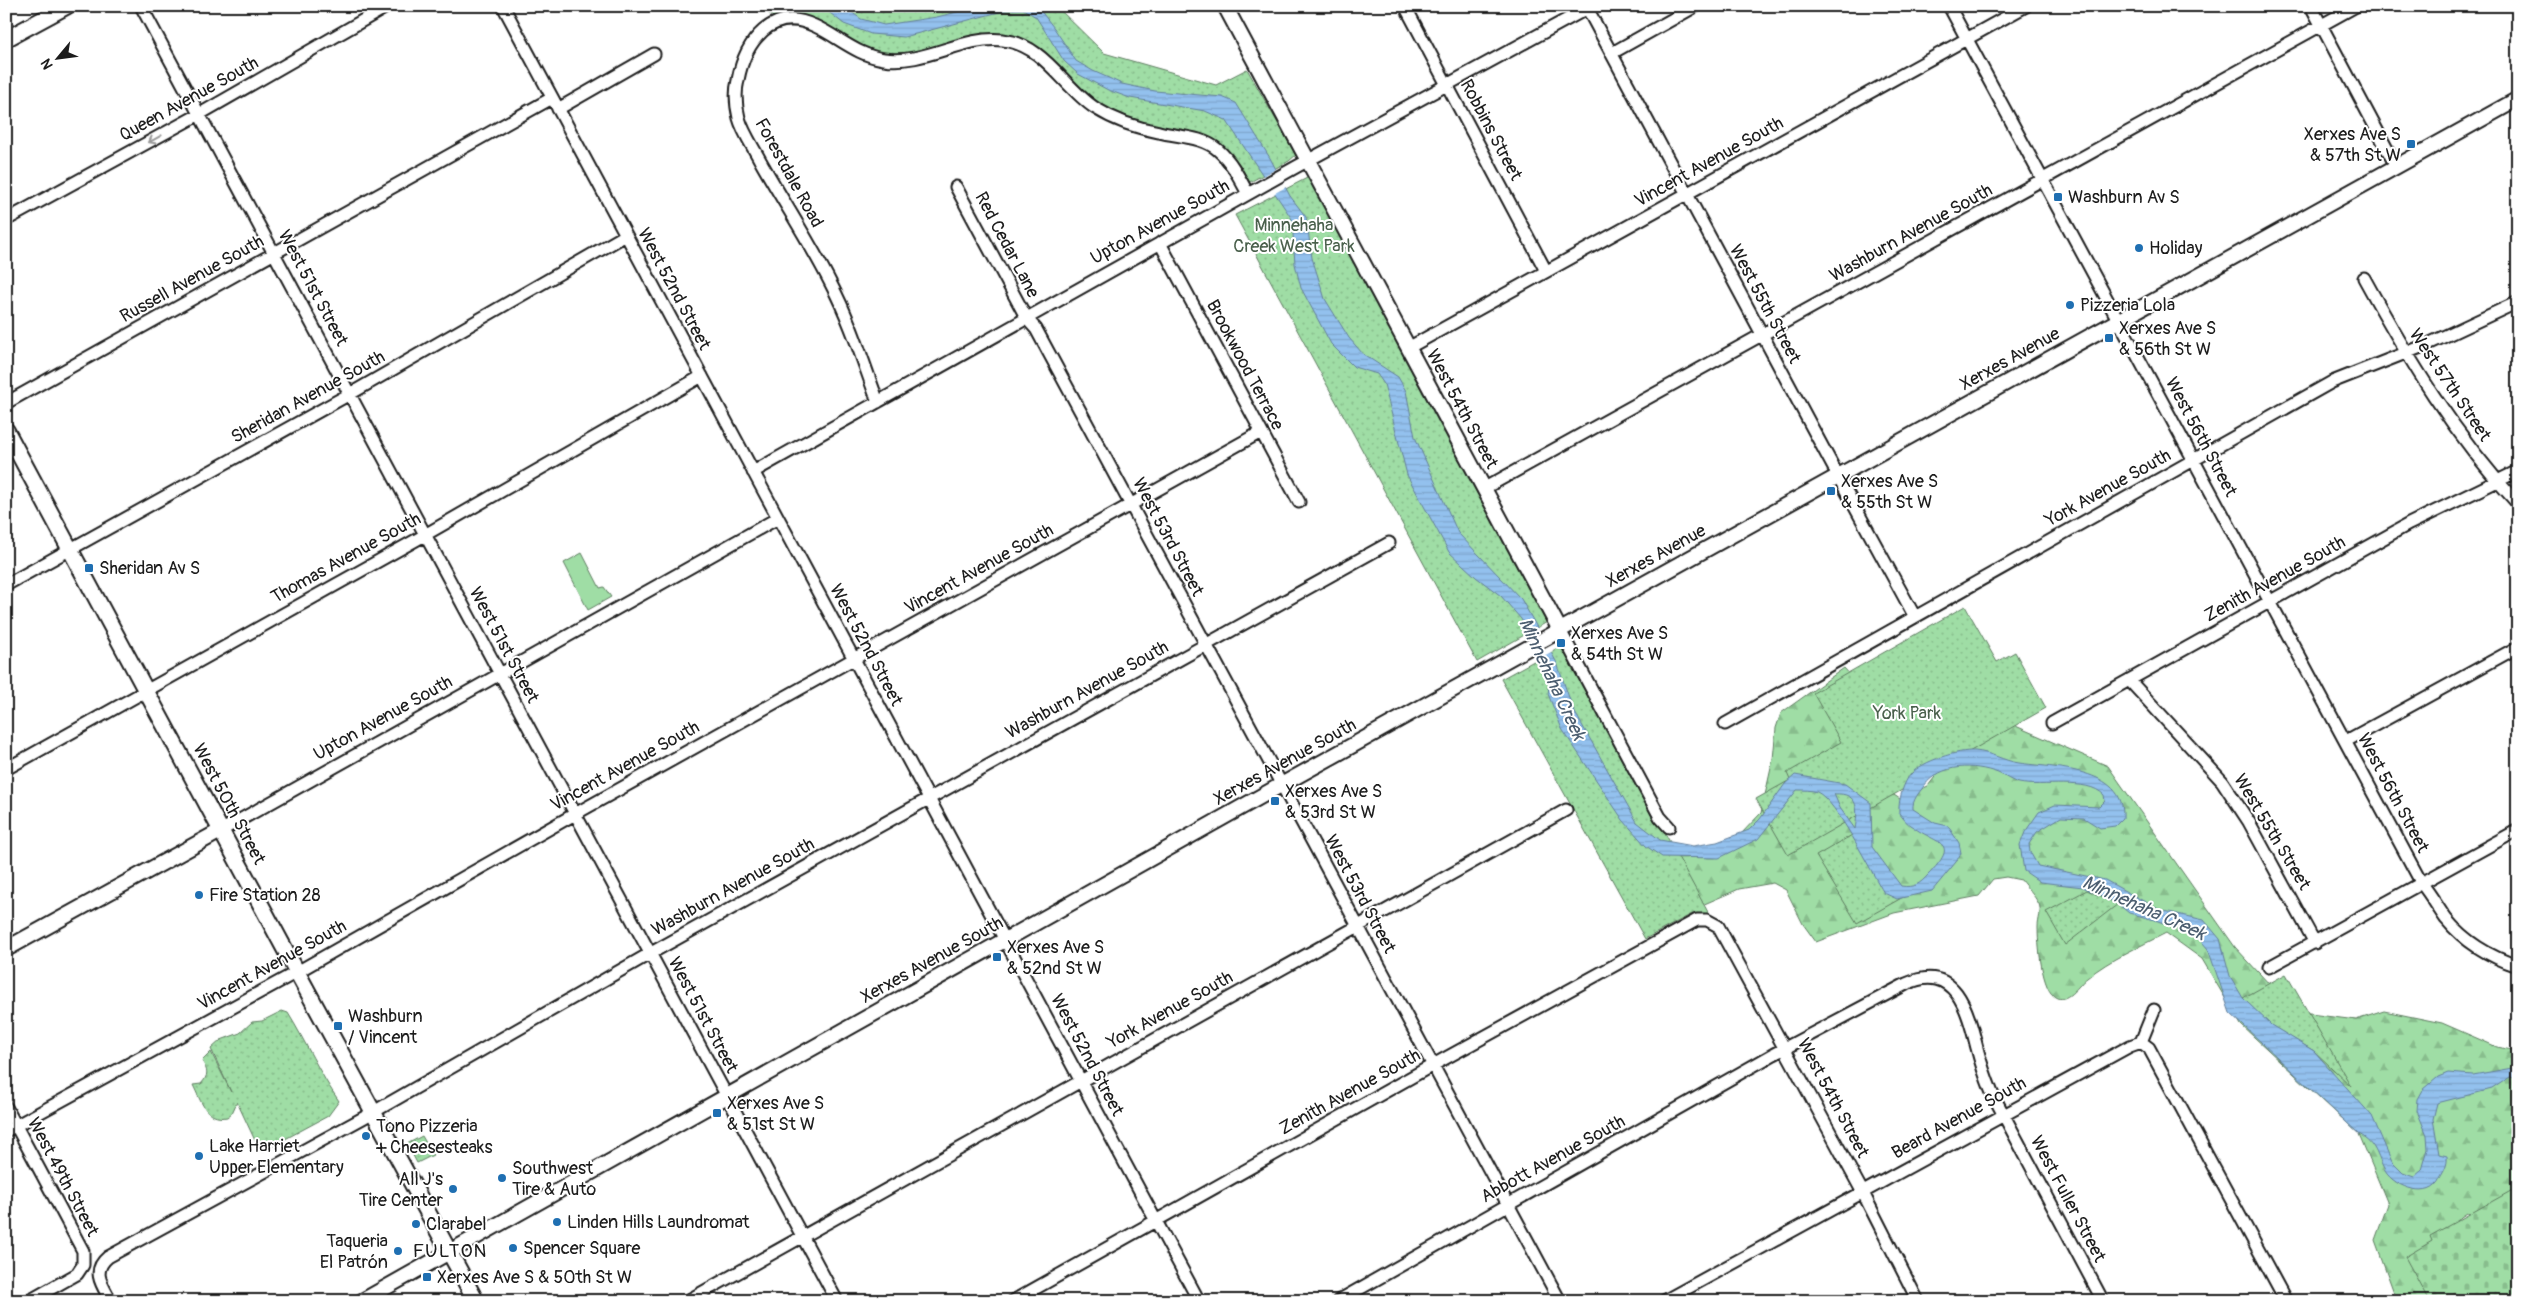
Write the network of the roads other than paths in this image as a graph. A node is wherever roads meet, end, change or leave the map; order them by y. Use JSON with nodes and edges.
{"nodes":[{"id":1,"x":66,"y":6,"type":"edge"},
{"id":2,"x":141,"y":6,"type":"edge"},
{"id":3,"x":388,"y":6,"type":"edge"},
{"id":4,"x":503,"y":6,"type":"edge"},
{"id":5,"x":1225,"y":6,"type":"edge"},
{"id":6,"x":1405,"y":6,"type":"edge"},
{"id":7,"x":1696,"y":6,"type":"edge"},
{"id":8,"x":1949,"y":6,"type":"edge"},
{"id":9,"x":2026,"y":6,"type":"edge"},
{"id":10,"x":2311,"y":6,"type":"edge"},
{"id":11,"x":2356,"y":6,"type":"edge"},
{"id":12,"x":1587,"y":7,"type":"edge"},
{"id":13,"x":2322,"y":25,"type":"junction"},
{"id":14,"x":6,"y":39,"type":"edge"},
{"id":15,"x":1966,"y":39,"type":"junction"},
{"id":16,"x":1612,"y":53,"type":"junction"},
{"id":17,"x":654,"y":54,"type":"dead end"},
{"id":18,"x":1448,"y":85,"type":"junction"},
{"id":19,"x":552,"y":98,"type":"junction"},
{"id":20,"x":2518,"y":99,"type":"edge"},
{"id":21,"x":558,"y":109,"type":"junction"},
{"id":22,"x":198,"y":115,"type":"junction"},
{"id":23,"x":1308,"y":161,"type":"junction"},
{"id":24,"x":2396,"y":166,"type":"junction"},
{"id":25,"x":2042,"y":180,"type":"junction"},
{"id":26,"x":956,"y":187,"type":"dead end"},
{"id":27,"x":1248,"y":194,"type":"junction"},
{"id":28,"x":1688,"y":194,"type":"junction"},
{"id":29,"x":6,"y":220,"type":"edge"},
{"id":30,"x":626,"y":235,"type":"junction"},
{"id":31,"x":1160,"y":243,"type":"junction"},
{"id":32,"x":275,"y":253,"type":"junction"},
{"id":33,"x":1546,"y":271,"type":"junction"},
{"id":34,"x":2364,"y":278,"type":"dead end"},
{"id":35,"x":2518,"y":302,"type":"edge"},
{"id":36,"x":1027,"y":319,"type":"junction"},
{"id":37,"x":2119,"y":320,"type":"junction"},
{"id":38,"x":1762,"y":336,"type":"junction"},
{"id":39,"x":1408,"y":348,"type":"junction"},
{"id":40,"x":2404,"y":352,"type":"junction"},
{"id":41,"x":702,"y":376,"type":"junction"},
{"id":42,"x":350,"y":394,"type":"junction"},
{"id":43,"x":878,"y":402,"type":"junction"},
{"id":44,"x":6,"y":403,"type":"edge"},
{"id":45,"x":6,"y":430,"type":"edge"},
{"id":46,"x":1261,"y":432,"type":"junction"},
{"id":47,"x":2194,"y":460,"type":"junction"},
{"id":48,"x":2518,"y":471,"type":"edge"},
{"id":49,"x":753,"y":472,"type":"junction"},
{"id":50,"x":1839,"y":475,"type":"junction"},
{"id":51,"x":2498,"y":481,"type":"junction"},
{"id":52,"x":1483,"y":489,"type":"junction"},
{"id":53,"x":1299,"y":502,"type":"dead end"},
{"id":54,"x":1131,"y":504,"type":"junction"},
{"id":55,"x":2518,"y":504,"type":"edge"},
{"id":56,"x":778,"y":518,"type":"junction"},
{"id":57,"x":424,"y":535,"type":"junction"},
{"id":58,"x":1389,"y":543,"type":"dead end"},
{"id":59,"x":71,"y":548,"type":"junction"},
{"id":60,"x":6,"y":585,"type":"edge"},
{"id":61,"x":2270,"y":601,"type":"junction"},
{"id":62,"x":1915,"y":617,"type":"junction"},
{"id":63,"x":1560,"y":632,"type":"junction"},
{"id":64,"x":1205,"y":644,"type":"junction"},
{"id":65,"x":2518,"y":647,"type":"edge"},
{"id":66,"x":1521,"y":653,"type":"joint"},
{"id":67,"x":853,"y":658,"type":"junction"},
{"id":68,"x":500,"y":673,"type":"junction"},
{"id":69,"x":2129,"y":680,"type":"junction"},
{"id":70,"x":147,"y":690,"type":"junction"},
{"id":71,"x":2052,"y":723,"type":"dead end"},
{"id":72,"x":1725,"y":724,"type":"dead end"},
{"id":73,"x":2346,"y":741,"type":"junction"},
{"id":74,"x":6,"y":769,"type":"edge"},
{"id":75,"x":1280,"y":786,"type":"junction"},
{"id":76,"x":928,"y":798,"type":"junction"},
{"id":77,"x":1566,"y":810,"type":"dead end"},
{"id":78,"x":576,"y":814,"type":"junction"},
{"id":79,"x":1669,"y":827,"type":"dead end"},
{"id":80,"x":222,"y":830,"type":"junction"},
{"id":81,"x":2518,"y":830,"type":"edge"},
{"id":82,"x":2422,"y":884,"type":"junction"},
{"id":83,"x":1707,"y":920,"type":"joint"},
{"id":84,"x":1357,"y":925,"type":"junction"},
{"id":85,"x":1006,"y":941,"type":"junction"},
{"id":86,"x":2315,"y":943,"type":"junction"},
{"id":87,"x":6,"y":949,"type":"edge"},
{"id":88,"x":651,"y":953,"type":"junction"},
{"id":89,"x":2518,"y":966,"type":"edge"},
{"id":90,"x":2269,"y":967,"type":"dead end"},
{"id":91,"x":297,"y":972,"type":"junction"},
{"id":92,"x":2154,"y":1010,"type":"dead end"},
{"id":93,"x":2141,"y":1042,"type":"junction"},
{"id":94,"x":1786,"y":1049,"type":"junction"},
{"id":95,"x":1432,"y":1066,"type":"junction"},
{"id":96,"x":1080,"y":1081,"type":"junction"},
{"id":97,"x":727,"y":1097,"type":"junction"},
{"id":98,"x":6,"y":1107,"type":"edge"},
{"id":99,"x":373,"y":1112,"type":"junction"},
{"id":100,"x":2003,"y":1114,"type":"junction"},
{"id":101,"x":11,"y":1128,"type":"edge"},
{"id":102,"x":1862,"y":1191,"type":"junction"},
{"id":103,"x":1508,"y":1205,"type":"junction"},
{"id":104,"x":1155,"y":1221,"type":"junction"},
{"id":105,"x":803,"y":1237,"type":"junction"},
{"id":106,"x":449,"y":1251,"type":"junction"},
{"id":107,"x":29,"y":1301,"type":"edge"},
{"id":108,"x":110,"y":1301,"type":"edge"},
{"id":109,"x":362,"y":1301,"type":"edge"},
{"id":110,"x":476,"y":1301,"type":"edge"},
{"id":111,"x":687,"y":1301,"type":"edge"},
{"id":112,"x":837,"y":1301,"type":"edge"},
{"id":113,"x":1013,"y":1301,"type":"edge"},
{"id":114,"x":1199,"y":1301,"type":"edge"},
{"id":115,"x":1338,"y":1301,"type":"edge"},
{"id":116,"x":1560,"y":1301,"type":"edge"},
{"id":117,"x":1664,"y":1301,"type":"edge"},
{"id":118,"x":1918,"y":1301,"type":"edge"},
{"id":119,"x":2103,"y":1301,"type":"edge"},
{"id":120,"x":2286,"y":1301,"type":"edge"}],
"edges":[{"from":1,"to":14,"type":"main road"},
{"from":2,"to":22,"type":"street","name":"West 51st Street"},
{"from":3,"to":22,"type":"street","name":"Queen Avenue South"},
{"from":4,"to":19,"type":"street","name":"West 52nd Street"},
{"from":5,"to":23,"type":"street","name":"West 54th Street"},
{"from":6,"to":18,"type":"street","name":"Robbins Street"},
{"from":7,"to":16,"type":"street"},
{"from":8,"to":15,"type":"street","name":"West 56th Street"},
{"from":9,"to":15,"type":"street","name":"Vincent Avenue South"},
{"from":10,"to":13,"type":"street"},
{"from":11,"to":13,"type":"street","name":"Washburn Avenue South"},
{"from":12,"to":16,"type":"street","name":"West 55th Street"},
{"from":12,"to":18,"type":"street","name":"Upton Avenue South"},
{"from":13,"to":24,"type":"street"},
{"from":13,"to":25,"type":"street","name":"Washburn Avenue South"},
{"from":15,"to":25,"type":"street","name":"West 56th Street"},
{"from":15,"to":28,"type":"street","name":"Vincent Avenue South"},
{"from":16,"to":28,"type":"street","name":"West 55th Street"},
{"from":17,"to":21,"type":"street"},
{"from":18,"to":23,"type":"street","name":"Upton Avenue South"},
{"from":18,"to":33,"type":"street","name":"Robbins Street"},
{"from":19,"to":21,"type":"street","name":"West 52nd Street"},
{"from":19,"to":32,"type":"street","name":"Russell Avenue South"},
{"from":20,"to":24,"type":"street","name":"Xerxes Avenue"},
{"from":21,"to":30,"type":"street","name":"West 52nd Street"},
{"from":22,"to":29,"type":"street","name":"Queen Avenue South","one_way":true},
{"from":22,"to":32,"type":"street","name":"West 51st Street"},
{"from":23,"to":27,"type":"street","name":"Upton Avenue South"},
{"from":23,"to":39,"type":"street","name":"West 54th Street"},
{"from":24,"to":37,"type":"street","name":"Xerxes Avenue"},
{"from":25,"to":37,"type":"street","name":"West 56th Street"},
{"from":25,"to":38,"type":"street","name":"Washburn Avenue South"},
{"from":26,"to":36,"type":"street","name":"Red Cedar Lane"},
{"from":27,"to":31,"type":"street","name":"Upton Avenue South"},
{"from":27,"to":43,"type":"street","name":"Forestdale Road"},
{"from":28,"to":33,"type":"street","name":"Vincent Avenue South"},
{"from":28,"to":38,"type":"street","name":"West 55th Street"},
{"from":30,"to":41,"type":"street","name":"West 52nd Street"},
{"from":30,"to":42,"type":"street","name":"Sheridan Avenue South"},
{"from":31,"to":36,"type":"street","name":"Upton Avenue South"},
{"from":31,"to":46,"type":"street","name":"Brookwood Terrace"},
{"from":32,"to":42,"type":"street","name":"West 51st Street"},
{"from":32,"to":44,"type":"street","name":"Russell Avenue South"},
{"from":33,"to":39,"type":"street","name":"Vincent Avenue South"},
{"from":34,"to":40,"type":"street","name":"West 57th Street"},
{"from":35,"to":40,"type":"street","name":"York Avenue South"},
{"from":36,"to":43,"type":"street","name":"Upton Avenue South"},
{"from":36,"to":54,"type":"street","name":"West 53rd Street"},
{"from":37,"to":47,"type":"street","name":"West 56th Street"},
{"from":37,"to":50,"type":"street","name":"Xerxes Avenue"},
{"from":38,"to":50,"type":"street","name":"West 55th Street"},
{"from":38,"to":52,"type":"street","name":"Washburn Avenue South"},
{"from":39,"to":52,"type":"street","name":"West 54th Street"},
{"from":40,"to":47,"type":"street","name":"York Avenue South"},
{"from":40,"to":51,"type":"street","name":"West 57th Street"},
{"from":41,"to":49,"type":"street","name":"West 52nd Street"},
{"from":41,"to":57,"type":"street","name":"Thomas Avenue South"},
{"from":42,"to":57,"type":"street","name":"West 51st Street"},
{"from":42,"to":59,"type":"street","name":"Sheridan Avenue South"},
{"from":43,"to":49,"type":"street","name":"Upton Avenue South"},
{"from":45,"to":59,"type":"main road","name":"West 50th Street"},
{"from":46,"to":53,"type":"street","name":"Brookwood Terrace"},
{"from":46,"to":54,"type":"street","name":"Vincent Avenue South"},
{"from":47,"to":61,"type":"street","name":"West 56th Street"},
{"from":47,"to":62,"type":"street","name":"York Avenue South"},
{"from":48,"to":51,"type":"street","name":"Zenith Avenue South"},
{"from":49,"to":56,"type":"street","name":"West 52nd Street"},
{"from":50,"to":62,"type":"street","name":"West 55th Street"},
{"from":50,"to":63,"type":"street","name":"Xerxes Avenue"},
{"from":51,"to":55,"type":"street","name":"West 57th Street"},
{"from":51,"to":61,"type":"street","name":"Zenith Avenue South"},
{"from":52,"to":63,"type":"street","name":"West 54th Street"},
{"from":54,"to":64,"type":"street","name":"West 53rd Street"},
{"from":54,"to":67,"type":"street","name":"Vincent Avenue South"},
{"from":56,"to":67,"type":"street","name":"West 52nd Street"},
{"from":56,"to":68,"type":"street","name":"Upton Avenue South"},
{"from":57,"to":68,"type":"street","name":"West 51st Street"},
{"from":57,"to":70,"type":"street","name":"Thomas Avenue South"},
{"from":58,"to":64,"type":"street","name":"Washburn Avenue South"},
{"from":59,"to":60,"type":"street","name":"Sheridan Avenue South"},
{"from":59,"to":70,"type":"main road","name":"West 50th Street"},
{"from":61,"to":69,"type":"street","name":"Zenith Avenue South"},
{"from":61,"to":73,"type":"street","name":"West 56th Street"},
{"from":62,"to":72,"type":"street","name":"York Avenue South"},
{"from":63,"to":66,"type":"street","name":"Xerxes Avenue"},
{"from":63,"to":79,"type":"street","name":"West 54th Street"},
{"from":64,"to":75,"type":"street","name":"West 53rd Street"},
{"from":64,"to":76,"type":"street","name":"Washburn Avenue South"},
{"from":65,"to":73,"type":"street"},
{"from":66,"to":75,"type":"street","name":"Xerxes Avenue South"},
{"from":67,"to":76,"type":"street","name":"West 52nd Street"},
{"from":67,"to":78,"type":"street","name":"Vincent Avenue South"},
{"from":68,"to":78,"type":"street","name":"West 51st Street"},
{"from":68,"to":80,"type":"street","name":"Upton Avenue South"},
{"from":69,"to":71,"type":"street","name":"Zenith Avenue South"},
{"from":69,"to":86,"type":"street","name":"West 55th Street"},
{"from":70,"to":74,"type":"street","name":"Thomas Avenue South"},
{"from":70,"to":80,"type":"main road","name":"West 50th Street"},
{"from":73,"to":82,"type":"street","name":"West 56th Street"},
{"from":75,"to":84,"type":"street","name":"West 53rd Street"},
{"from":75,"to":85,"type":"street","name":"Xerxes Avenue South"},
{"from":76,"to":85,"type":"street","name":"West 52nd Street"},
{"from":76,"to":88,"type":"street","name":"Washburn Avenue South"},
{"from":77,"to":84,"type":"street","name":"York Avenue South"},
{"from":78,"to":88,"type":"street","name":"West 51st Street"},
{"from":78,"to":91,"type":"street","name":"Vincent Avenue South"},
{"from":80,"to":87,"type":"street","name":"Upton Avenue South"},
{"from":80,"to":91,"type":"main road","name":"West 50th Street"},
{"from":81,"to":82,"type":"street"},
{"from":82,"to":86,"type":"street"},
{"from":82,"to":89,"type":"street","name":"West 56th Street"},
{"from":83,"to":94,"type":"street","name":"West 54th Street"},
{"from":83,"to":95,"type":"street","name":"Zenith Avenue South"},
{"from":84,"to":95,"type":"street","name":"West 53rd Street"},
{"from":84,"to":96,"type":"street","name":"York Avenue South"},
{"from":85,"to":96,"type":"street","name":"West 52nd Street"},
{"from":85,"to":97,"type":"street","name":"Xerxes Avenue South"},
{"from":86,"to":90,"type":"street"},
{"from":88,"to":97,"type":"street","name":"West 51st Street"},
{"from":88,"to":99,"type":"street","name":"Washburn Avenue South"},
{"from":91,"to":99,"type":"main road","name":"West 50th Street"},
{"from":91,"to":101,"type":"street","name":"Vincent Avenue South"},
{"from":92,"to":93,"type":"street"},
{"from":93,"to":100,"type":"street","name":"Beard Avenue South"},
{"from":93,"to":120,"type":"street"},
{"from":94,"to":100,"type":"street","name":"Abbott Avenue South"},
{"from":94,"to":102,"type":"street","name":"West 54th Street"},
{"from":94,"to":103,"type":"street","name":"Abbott Avenue South"},
{"from":95,"to":103,"type":"street","name":"West 53rd Street"},
{"from":95,"to":104,"type":"street","name":"Zenith Avenue South"},
{"from":96,"to":104,"type":"street","name":"West 52nd Street"},
{"from":96,"to":105,"type":"street","name":"York Avenue South"},
{"from":97,"to":105,"type":"street","name":"West 51st Street"},
{"from":97,"to":106,"type":"street","name":"Xerxes Avenue South"},
{"from":98,"to":101,"type":"street","name":"West 49th Street"},
{"from":99,"to":106,"type":"main road","name":"West 50th Street"},
{"from":99,"to":108,"type":"street","name":"Washburn Avenue South"},
{"from":100,"to":102,"type":"street","name":"Beard Avenue South"},
{"from":100,"to":119,"type":"street","name":"West Fuller Street"},
{"from":101,"to":107,"type":"street","name":"West 49th Street"},
{"from":102,"to":117,"type":"street","name":"Beard Avenue South"},
{"from":102,"to":118,"type":"street","name":"West 54th Street"},
{"from":103,"to":115,"type":"street","name":"Abbott Avenue South"},
{"from":103,"to":116,"type":"street","name":"West 53rd Street"},
{"from":104,"to":113,"type":"street","name":"Zenith Avenue South"},
{"from":104,"to":114,"type":"street","name":"West 52nd Street"},
{"from":105,"to":111,"type":"street","name":"York Avenue South"},
{"from":105,"to":112,"type":"street","name":"West 51st Street"},
{"from":106,"to":109,"type":"street","name":"Xerxes Avenue South"},
{"from":106,"to":110,"type":"main road","name":"West 50th Street"}]}
